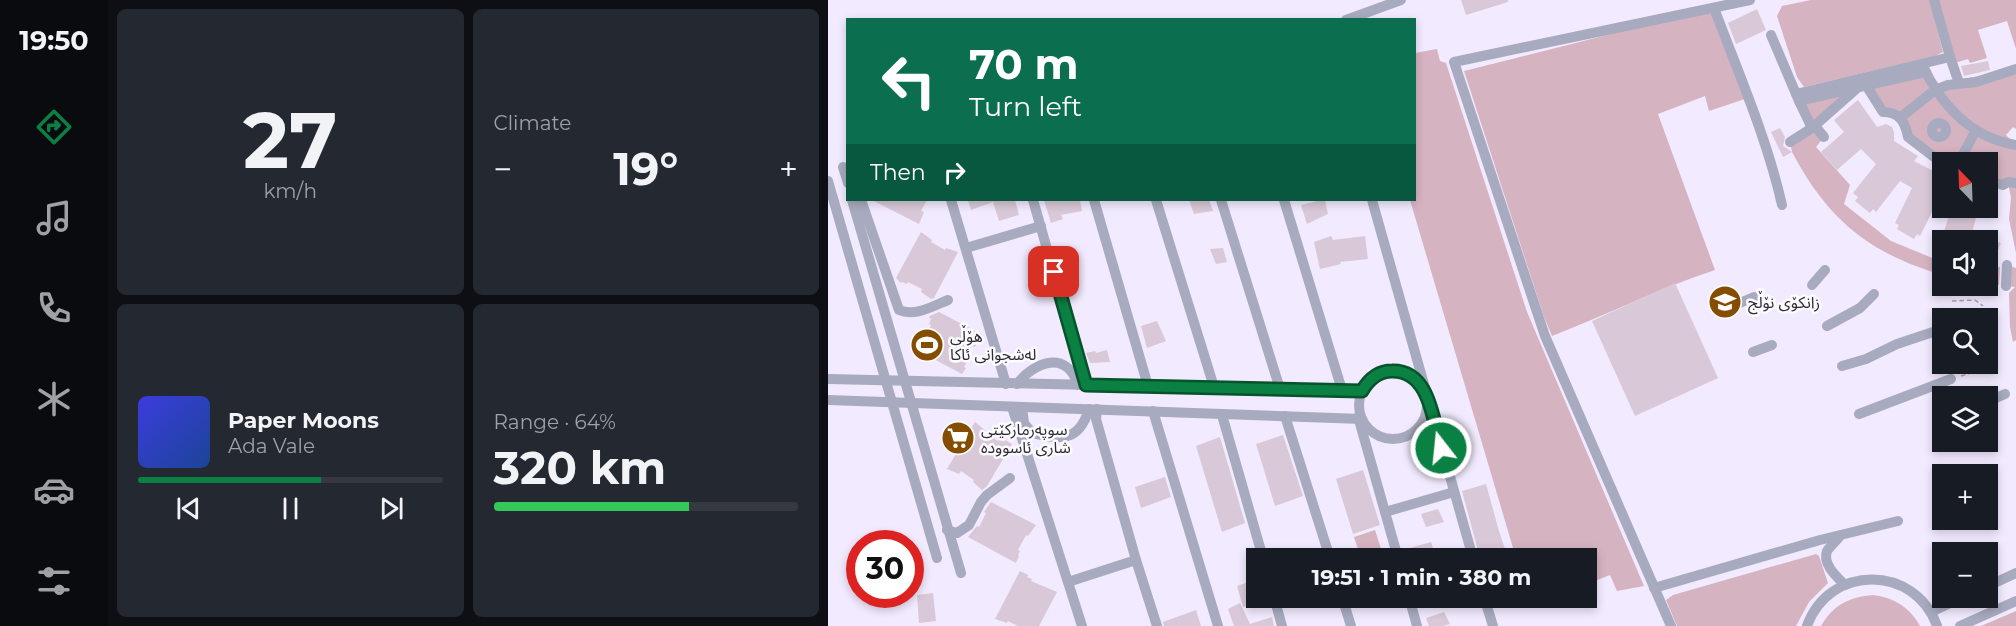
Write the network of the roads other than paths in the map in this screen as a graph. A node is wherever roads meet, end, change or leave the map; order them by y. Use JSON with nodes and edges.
{"nodes":[{"id":1,"x":1401,"y":0,"type":"edge"},
{"id":2,"x":1750,"y":0,"type":"edge"},
{"id":3,"x":1934,"y":0,"type":"edge"},
{"id":4,"x":1714,"y":8,"type":"junction"},
{"id":5,"x":1352,"y":18,"type":"edge"},
{"id":6,"x":1771,"y":35,"type":"dead end"},
{"id":7,"x":1950,"y":57,"type":"junction"},
{"id":8,"x":1924,"y":68,"type":"junction"},
{"id":9,"x":2016,"y":69,"type":"edge"},
{"id":10,"x":1965,"y":82,"type":"junction"},
{"id":11,"x":1862,"y":84,"type":"junction"},
{"id":12,"x":1935,"y":90,"type":"junction"},
{"id":13,"x":1797,"y":97,"type":"junction"},
{"id":14,"x":1953,"y":112,"type":"junction"},
{"id":15,"x":1901,"y":117,"type":"junction"},
{"id":16,"x":1814,"y":127,"type":"junction"},
{"id":17,"x":1976,"y":130,"type":"junction"},
{"id":18,"x":1824,"y":137,"type":"dead end"},
{"id":19,"x":1790,"y":142,"type":"dead end"},
{"id":20,"x":2016,"y":145,"type":"edge"},
{"id":21,"x":1924,"y":149,"type":"junction"},
{"id":22,"x":1964,"y":152,"type":"edge"},
{"id":23,"x":1932,"y":155,"type":"edge"},
{"id":24,"x":843,"y":167,"type":"dead end"},
{"id":25,"x":846,"y":177,"type":"edge"},
{"id":26,"x":828,"y":181,"type":"edge"},
{"id":27,"x":2016,"y":183,"type":"edge"},
{"id":28,"x":1998,"y":184,"type":"edge"},
{"id":29,"x":852,"y":201,"type":"edge"},
{"id":30,"x":861,"y":201,"type":"edge"},
{"id":31,"x":951,"y":201,"type":"edge"},
{"id":32,"x":1033,"y":201,"type":"edge"},
{"id":33,"x":1094,"y":201,"type":"edge"},
{"id":34,"x":1156,"y":201,"type":"edge"},
{"id":35,"x":1221,"y":201,"type":"edge"},
{"id":36,"x":1284,"y":201,"type":"edge"},
{"id":37,"x":1372,"y":201,"type":"edge"},
{"id":38,"x":1782,"y":205,"type":"dead end"},
{"id":39,"x":1041,"y":226,"type":"junction"},
{"id":40,"x":868,"y":239,"type":"junction"},
{"id":41,"x":966,"y":249,"type":"junction"},
{"id":42,"x":2007,"y":265,"type":"dead end"},
{"id":43,"x":1825,"y":270,"type":"dead end"},
{"id":44,"x":1812,"y":285,"type":"dead end"},
{"id":45,"x":2006,"y":286,"type":"dead end"},
{"id":46,"x":1874,"y":294,"type":"dead end"},
{"id":47,"x":1754,"y":297,"type":"dead end"},
{"id":48,"x":948,"y":300,"type":"dead end"},
{"id":49,"x":1735,"y":305,"type":"dead end"},
{"id":50,"x":1827,"y":326,"type":"dead end"},
{"id":51,"x":1932,"y":332,"type":"edge"},
{"id":52,"x":1772,"y":345,"type":"dead end"},
{"id":53,"x":1753,"y":352,"type":"dead end"},
{"id":54,"x":1842,"y":366,"type":"dead end"},
{"id":55,"x":828,"y":378,"type":"edge"},
{"id":56,"x":1952,"y":379,"type":"road end"},
{"id":57,"x":885,"y":380,"type":"junction"},
{"id":58,"x":905,"y":381,"type":"junction"},
{"id":59,"x":1011,"y":384,"type":"junction"},
{"id":60,"x":1082,"y":385,"type":"junction"},
{"id":61,"x":1148,"y":386,"type":"junction"},
{"id":62,"x":1214,"y":387,"type":"junction"},
{"id":63,"x":1280,"y":389,"type":"junction"},
{"id":64,"x":1342,"y":390,"type":"junction"},
{"id":65,"x":1362,"y":391,"type":"junction"},
{"id":66,"x":2005,"y":394,"type":"dead end"},
{"id":67,"x":1998,"y":397,"type":"edge"},
{"id":68,"x":1427,"y":399,"type":"junction"},
{"id":69,"x":828,"y":400,"type":"edge"},
{"id":70,"x":891,"y":402,"type":"junction"},
{"id":71,"x":911,"y":403,"type":"junction"},
{"id":72,"x":1017,"y":407,"type":"junction"},
{"id":73,"x":1093,"y":409,"type":"junction"},
{"id":74,"x":1153,"y":411,"type":"junction"},
{"id":75,"x":1859,"y":414,"type":"dead end"},
{"id":76,"x":1222,"y":415,"type":"junction"},
{"id":77,"x":1285,"y":416,"type":"junction"},
{"id":78,"x":1360,"y":418,"type":"junction"},
{"id":79,"x":1010,"y":478,"type":"dead end"},
{"id":80,"x":1454,"y":492,"type":"junction"},
{"id":81,"x":1385,"y":512,"type":"junction"},
{"id":82,"x":1898,"y":521,"type":"dead end"},
{"id":83,"x":947,"y":530,"type":"junction"},
{"id":84,"x":1840,"y":536,"type":"junction"},
{"id":85,"x":1260,"y":548,"type":"edge"},
{"id":86,"x":1327,"y":548,"type":"edge"},
{"id":87,"x":1395,"y":548,"type":"edge"},
{"id":88,"x":1470,"y":548,"type":"edge"},
{"id":89,"x":937,"y":558,"type":"dead end"},
{"id":90,"x":1136,"y":560,"type":"junction"},
{"id":91,"x":961,"y":573,"type":"dead end"},
{"id":92,"x":2016,"y":573,"type":"edge"},
{"id":93,"x":1998,"y":581,"type":"edge"},
{"id":94,"x":1068,"y":582,"type":"junction"},
{"id":95,"x":1845,"y":585,"type":"junction"},
{"id":96,"x":1654,"y":588,"type":"junction"},
{"id":97,"x":2016,"y":601,"type":"edge"},
{"id":98,"x":1277,"y":608,"type":"edge"},
{"id":99,"x":1345,"y":608,"type":"edge"},
{"id":100,"x":1412,"y":608,"type":"edge"},
{"id":101,"x":1487,"y":608,"type":"edge"},
{"id":102,"x":1939,"y":608,"type":"edge"},
{"id":103,"x":1930,"y":612,"type":"junction"},
{"id":104,"x":1082,"y":626,"type":"edge"},
{"id":105,"x":1156,"y":626,"type":"edge"},
{"id":106,"x":1218,"y":626,"type":"edge"},
{"id":107,"x":1282,"y":626,"type":"edge"},
{"id":108,"x":1351,"y":626,"type":"edge"},
{"id":109,"x":1417,"y":626,"type":"edge"},
{"id":110,"x":1493,"y":626,"type":"edge"},
{"id":111,"x":1671,"y":626,"type":"edge"},
{"id":112,"x":1807,"y":626,"type":"edge"},
{"id":113,"x":1937,"y":626,"type":"edge"},
{"id":114,"x":1960,"y":626,"type":"edge"}],
"edges":[{"from":1,"to":5,"type":"street"},
{"from":2,"to":4,"type":"street"},
{"from":3,"to":7,"type":"street"},
{"from":4,"to":38,"type":"street"},
{"from":4,"to":96,"type":"street"},
{"from":6,"to":13,"type":"street"},
{"from":7,"to":8,"type":"street"},
{"from":7,"to":10,"type":"street"},
{"from":8,"to":11,"type":"street"},
{"from":8,"to":12,"type":"street"},
{"from":9,"to":10,"type":"street"},
{"from":10,"to":12,"type":"street"},
{"from":11,"to":13,"type":"street"},
{"from":11,"to":15,"type":"street"},
{"from":11,"to":16,"type":"street"},
{"from":12,"to":14,"type":"street"},
{"from":12,"to":15,"type":"street"},
{"from":13,"to":16,"type":"street"},
{"from":14,"to":17,"type":"street"},
{"from":14,"to":21,"type":"street"},
{"from":15,"to":21,"type":"street"},
{"from":16,"to":18,"type":"street"},
{"from":16,"to":19,"type":"street"},
{"from":17,"to":20,"type":"street"},
{"from":17,"to":22,"type":"street"},
{"from":21,"to":23,"type":"street"},
{"from":24,"to":25,"type":"street"},
{"from":26,"to":57,"type":"street"},
{"from":27,"to":28,"type":"street"},
{"from":29,"to":40,"type":"street"},
{"from":30,"to":40,"type":"street"},
{"from":31,"to":41,"type":"street"},
{"from":32,"to":39,"type":"street"},
{"from":33,"to":61,"type":"street"},
{"from":34,"to":62,"type":"street"},
{"from":35,"to":63,"type":"street"},
{"from":36,"to":64,"type":"street"},
{"from":37,"to":68,"type":"street"},
{"from":39,"to":41,"type":"street"},
{"from":39,"to":60,"type":"street"},
{"from":40,"to":48,"type":"street"},
{"from":40,"to":58,"type":"street"},
{"from":41,"to":59,"type":"street"},
{"from":42,"to":45,"type":"street"},
{"from":43,"to":44,"type":"street"},
{"from":46,"to":50,"type":"street"},
{"from":47,"to":49,"type":"street"},
{"from":51,"to":54,"type":"street"},
{"from":52,"to":53,"type":"street"},
{"from":55,"to":57,"type":"street"},
{"from":56,"to":75,"type":"street"},
{"from":57,"to":58,"type":"street"},
{"from":57,"to":70,"type":"street"},
{"from":58,"to":59,"type":"street"},
{"from":58,"to":71,"type":"street"},
{"from":59,"to":60,"type":"street"},
{"from":59,"to":60,"type":"street"},
{"from":60,"to":61,"type":"street"},
{"from":61,"to":62,"type":"street"},
{"from":62,"to":63,"type":"street"},
{"from":63,"to":64,"type":"street"},
{"from":64,"to":65,"type":"street"},
{"from":65,"to":68,"type":"street"},
{"from":65,"to":78,"type":"street"},
{"from":66,"to":67,"type":"street"},
{"from":68,"to":78,"type":"street"},
{"from":68,"to":80,"type":"street"},
{"from":69,"to":70,"type":"street"},
{"from":70,"to":71,"type":"street"},
{"from":70,"to":89,"type":"street"},
{"from":71,"to":72,"type":"street"},
{"from":71,"to":83,"type":"street"},
{"from":72,"to":73,"type":"street"},
{"from":72,"to":73,"type":"street"},
{"from":72,"to":94,"type":"street"},
{"from":73,"to":74,"type":"street"},
{"from":73,"to":90,"type":"street"},
{"from":74,"to":76,"type":"street"},
{"from":74,"to":106,"type":"street"},
{"from":76,"to":77,"type":"street"},
{"from":76,"to":85,"type":"street"},
{"from":77,"to":78,"type":"street"},
{"from":77,"to":86,"type":"street"},
{"from":78,"to":81,"type":"street"},
{"from":79,"to":83,"type":"street"},
{"from":80,"to":81,"type":"street"},
{"from":80,"to":88,"type":"street"},
{"from":81,"to":87,"type":"street"},
{"from":82,"to":84,"type":"street"},
{"from":83,"to":91,"type":"street"},
{"from":84,"to":95,"type":"street"},
{"from":84,"to":96,"type":"street"},
{"from":90,"to":94,"type":"street"},
{"from":90,"to":105,"type":"street"},
{"from":92,"to":93,"type":"street"},
{"from":94,"to":104,"type":"street"},
{"from":95,"to":103,"type":"street"},
{"from":95,"to":112,"type":"street"},
{"from":96,"to":111,"type":"street"},
{"from":97,"to":114,"type":"street"},
{"from":98,"to":107,"type":"street"},
{"from":99,"to":108,"type":"street"},
{"from":100,"to":109,"type":"street"},
{"from":101,"to":110,"type":"street"},
{"from":102,"to":103,"type":"street"},
{"from":103,"to":113,"type":"street"}]}
